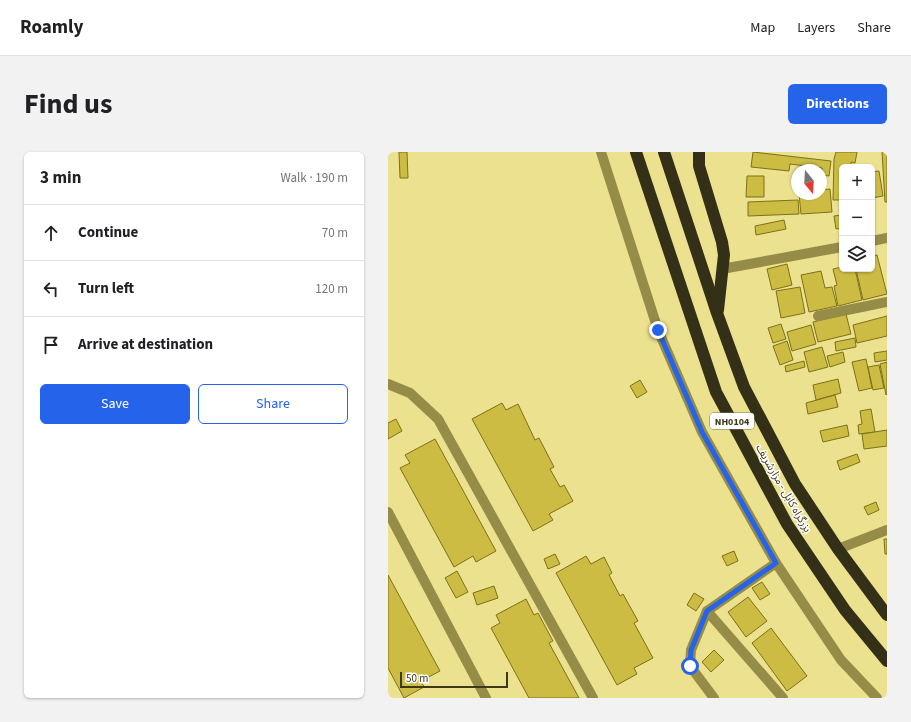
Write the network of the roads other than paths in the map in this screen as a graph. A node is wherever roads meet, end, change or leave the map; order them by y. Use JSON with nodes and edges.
{"nodes":[{"id":1,"x":601,"y":152,"type":"edge"},
{"id":2,"x":636,"y":152,"type":"edge"},
{"id":3,"x":664,"y":152,"type":"edge"},
{"id":4,"x":699,"y":152,"type":"edge"},
{"id":5,"x":887,"y":238,"type":"edge"},
{"id":6,"x":875,"y":240,"type":"edge"},
{"id":7,"x":839,"y":248,"type":"edge"},
{"id":8,"x":722,"y":269,"type":"junction"},
{"id":9,"x":887,"y":302,"type":"edge"},
{"id":10,"x":718,"y":313,"type":"junction"},
{"id":11,"x":818,"y":316,"type":"dead end"},
{"id":12,"x":388,"y":384,"type":"edge"},
{"id":13,"x":388,"y":512,"type":"edge"},
{"id":14,"x":887,"y":530,"type":"edge"},
{"id":15,"x":838,"y":549,"type":"junction"},
{"id":16,"x":776,"y":563,"type":"junction"},
{"id":17,"x":885,"y":608,"type":"edge"},
{"id":18,"x":707,"y":611,"type":"junction"},
{"id":19,"x":887,"y":660,"type":"edge"},
{"id":20,"x":486,"y":698,"type":"edge"},
{"id":21,"x":593,"y":698,"type":"edge"},
{"id":22,"x":714,"y":698,"type":"edge"},
{"id":23,"x":783,"y":698,"type":"edge"},
{"id":24,"x":877,"y":698,"type":"edge"}],
"edges":[{"from":1,"to":16,"type":"street"},
{"from":2,"to":19,"type":"highway","name":"بزرگراه کابل - مزارشریف","number":"NH0104"},
{"from":3,"to":10,"type":"highway","name":"بزرگراه کابل - مزارشریف","number":"NH0104"},
{"from":4,"to":8,"type":"highway"},
{"from":5,"to":6,"type":"street"},
{"from":7,"to":8,"type":"street"},
{"from":8,"to":10,"type":"highway"},
{"from":9,"to":11,"type":"street"},
{"from":10,"to":15,"type":"highway","name":"بزرگراه کابل - مزارشریف","number":"NH0104"},
{"from":12,"to":21,"type":"street"},
{"from":13,"to":20,"type":"street"},
{"from":14,"to":15,"type":"street"},
{"from":15,"to":17,"type":"highway","name":"بزرگراه کابل - مزارشریف","number":"NH0104"},
{"from":16,"to":18,"type":"street"},
{"from":16,"to":24,"type":"street"},
{"from":18,"to":22,"type":"street"},
{"from":18,"to":23,"type":"street"}]}
